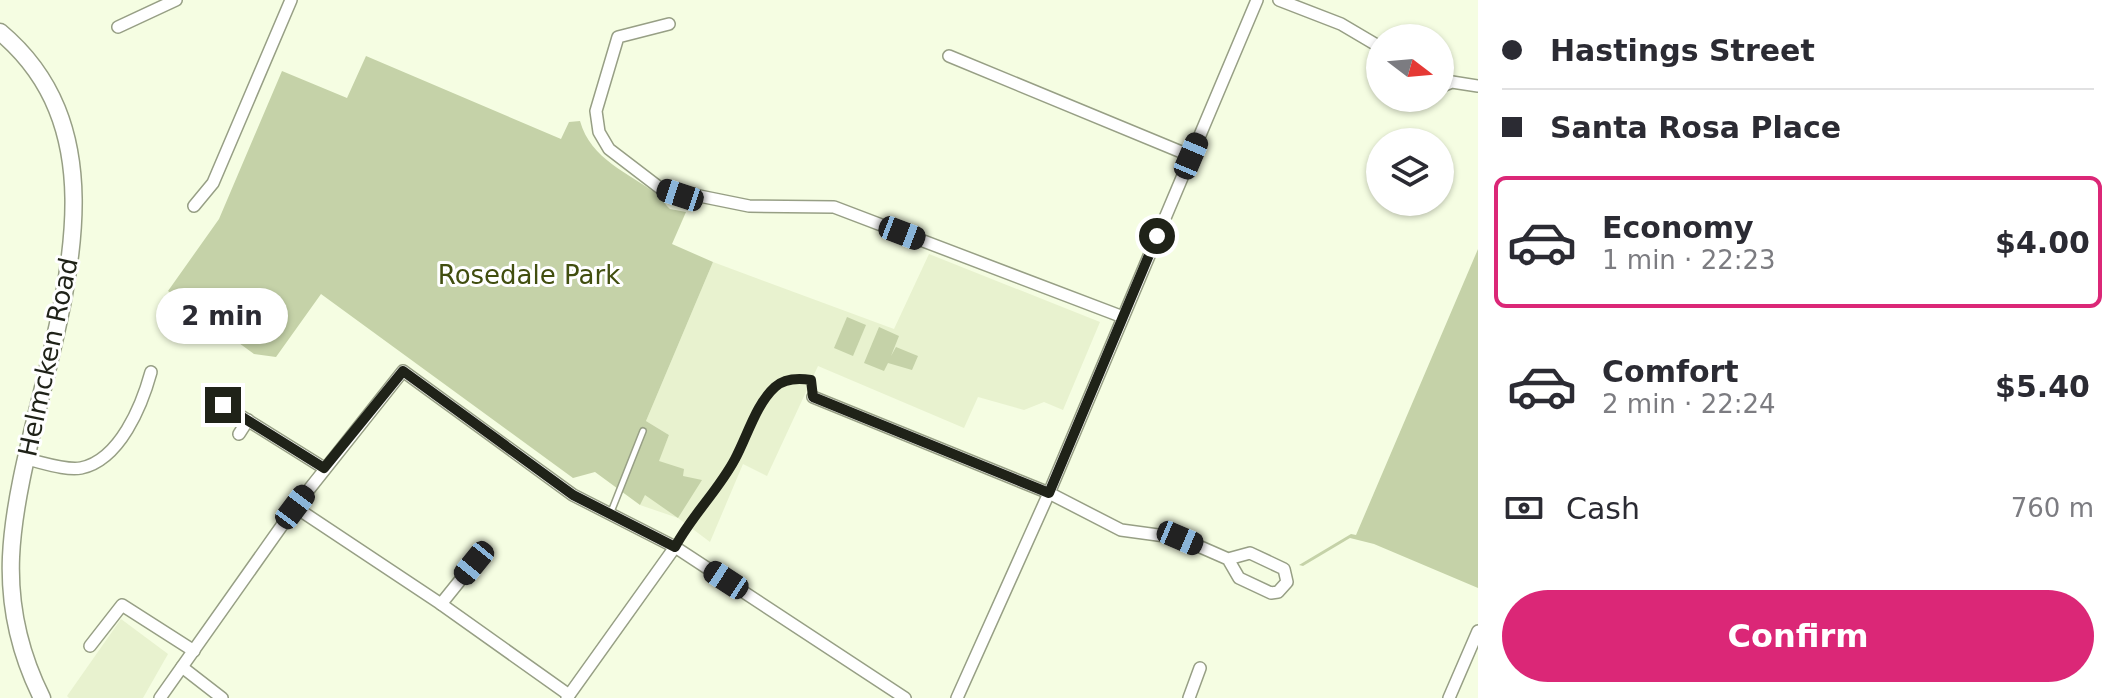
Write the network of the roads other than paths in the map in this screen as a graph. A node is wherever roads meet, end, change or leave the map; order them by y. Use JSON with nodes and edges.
{"nodes":[{"id":1,"x":176,"y":0,"type":"edge"},
{"id":2,"x":1257,"y":0,"type":"edge"},
{"id":3,"x":1279,"y":0,"type":"edge"},
{"id":4,"x":289,"y":1,"type":"edge"},
{"id":5,"x":669,"y":24,"type":"dead end"},
{"id":6,"x":118,"y":27,"type":"dead end"},
{"id":7,"x":0,"y":32,"type":"edge"},
{"id":8,"x":1366,"y":39,"type":"edge"},
{"id":9,"x":949,"y":56,"type":"dead end"},
{"id":10,"x":1191,"y":156,"type":"junction"},
{"id":11,"x":194,"y":206,"type":"dead end"},
{"id":12,"x":1123,"y":317,"type":"junction"},
{"id":13,"x":151,"y":372,"type":"dead end"},
{"id":14,"x":813,"y":397,"type":"joint"},
{"id":15,"x":223,"y":405,"type":"dead end"},
{"id":16,"x":248,"y":420,"type":"junction"},
{"id":17,"x":643,"y":431,"type":"dead end"},
{"id":18,"x":239,"y":434,"type":"dead end"},
{"id":19,"x":26,"y":459,"type":"junction"},
{"id":20,"x":324,"y":468,"type":"junction"},
{"id":21,"x":1049,"y":493,"type":"junction"},
{"id":22,"x":295,"y":507,"type":"junction"},
{"id":23,"x":610,"y":516,"type":"junction"},
{"id":24,"x":675,"y":547,"type":"junction"},
{"id":25,"x":1228,"y":559,"type":"junction"},
{"id":26,"x":474,"y":563,"type":"dead end"},
{"id":27,"x":441,"y":604,"type":"junction"},
{"id":28,"x":1478,"y":631,"type":"edge"},
{"id":29,"x":90,"y":646,"type":"dead end"},
{"id":30,"x":194,"y":651,"type":"junction"},
{"id":31,"x":182,"y":667,"type":"junction"},
{"id":32,"x":1200,"y":668,"type":"dead end"},
{"id":33,"x":568,"y":697,"type":"edge"},
{"id":34,"x":42,"y":698,"type":"edge"},
{"id":35,"x":160,"y":698,"type":"edge"},
{"id":36,"x":222,"y":698,"type":"edge"},
{"id":37,"x":905,"y":698,"type":"edge"},
{"id":38,"x":957,"y":698,"type":"edge"},
{"id":39,"x":1189,"y":698,"type":"edge"},
{"id":40,"x":1449,"y":698,"type":"edge"}],
"edges":[{"from":1,"to":6,"type":"street"},
{"from":2,"to":10,"type":"street"},
{"from":3,"to":8,"type":"street"},
{"from":4,"to":11,"type":"street"},
{"from":5,"to":12,"type":"street"},
{"from":7,"to":19,"type":"main road","name":"Helmcken Road"},
{"from":9,"to":10,"type":"street"},
{"from":10,"to":12,"type":"street"},
{"from":12,"to":21,"type":"street"},
{"from":13,"to":19,"type":"street"},
{"from":14,"to":21,"type":"street"},
{"from":14,"to":24,"type":"lane"},
{"from":15,"to":16,"type":"street"},
{"from":16,"to":18,"type":"street"},
{"from":16,"to":20,"type":"street"},
{"from":17,"to":23,"type":"lane"},
{"from":19,"to":34,"type":"main road","name":"Helmcken Road"},
{"from":20,"to":22,"type":"street"},
{"from":20,"to":23,"type":"street"},
{"from":21,"to":25,"type":"street"},
{"from":21,"to":38,"type":"street"},
{"from":22,"to":27,"type":"street"},
{"from":22,"to":30,"type":"street"},
{"from":23,"to":24,"type":"street"},
{"from":24,"to":33,"type":"street"},
{"from":24,"to":37,"type":"street"},
{"from":25,"to":25,"type":"street"},
{"from":26,"to":27,"type":"street"},
{"from":27,"to":33,"type":"street"},
{"from":28,"to":40,"type":"street"},
{"from":29,"to":30,"type":"street"},
{"from":30,"to":31,"type":"street"},
{"from":31,"to":35,"type":"street"},
{"from":31,"to":36,"type":"street"},
{"from":32,"to":39,"type":"street"}]}
